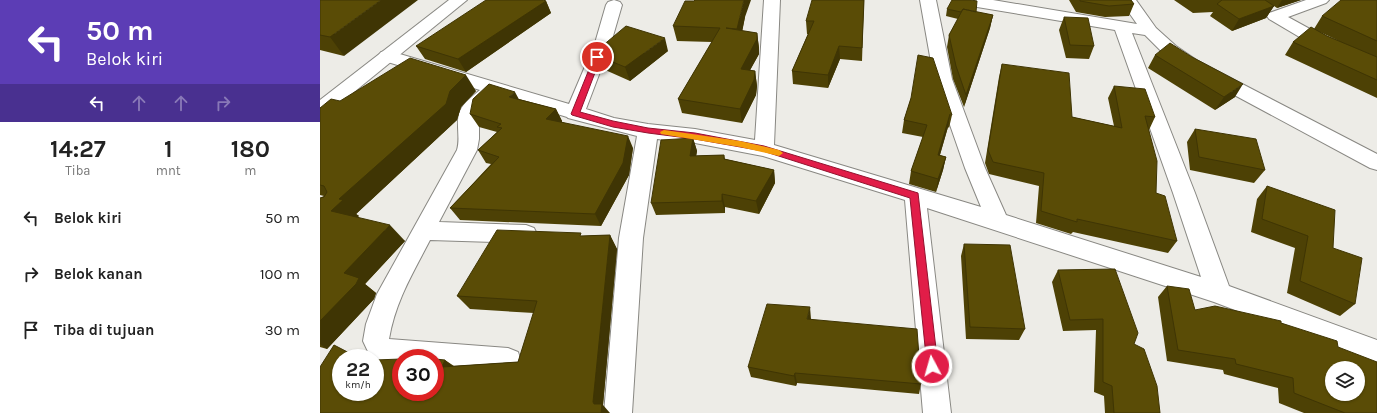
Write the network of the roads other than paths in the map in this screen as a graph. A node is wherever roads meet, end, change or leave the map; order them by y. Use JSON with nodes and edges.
{"nodes":[{"id":1,"x":459,"y":0,"type":"edge"},
{"id":2,"x":772,"y":0,"type":"edge"},
{"id":3,"x":928,"y":0,"type":"edge"},
{"id":4,"x":965,"y":0,"type":"edge"},
{"id":5,"x":1128,"y":0,"type":"edge"},
{"id":6,"x":1321,"y":0,"type":"edge"},
{"id":7,"x":614,"y":5,"type":"dead end"},
{"id":8,"x":1121,"y":26,"type":"junction"},
{"id":9,"x":1150,"y":31,"type":"junction"},
{"id":10,"x":387,"y":56,"type":"junction"},
{"id":11,"x":1377,"y":68,"type":"edge"},
{"id":12,"x":493,"y":87,"type":"junction"},
{"id":13,"x":320,"y":110,"type":"edge"},
{"id":14,"x":575,"y":114,"type":"junction"},
{"id":15,"x":648,"y":130,"type":"junction"},
{"id":16,"x":764,"y":148,"type":"junction"},
{"id":17,"x":1377,"y":163,"type":"edge"},
{"id":18,"x":914,"y":196,"type":"junction"},
{"id":19,"x":998,"y":221,"type":"junction"},
{"id":20,"x":423,"y":231,"type":"junction"},
{"id":21,"x":550,"y":235,"type":"edge"},
{"id":22,"x":1219,"y":292,"type":"junction"},
{"id":23,"x":1377,"y":352,"type":"edge"},
{"id":24,"x":508,"y":361,"type":"edge"},
{"id":25,"x":618,"y":413,"type":"edge"},
{"id":26,"x":937,"y":413,"type":"edge"}],
"edges":[{"from":1,"to":10,"type":"street"},
{"from":2,"to":16,"type":"street"},
{"from":3,"to":19,"type":"street"},
{"from":4,"to":8,"type":"street"},
{"from":5,"to":9,"type":"street"},
{"from":6,"to":11,"type":"street"},
{"from":7,"to":14,"type":"street"},
{"from":8,"to":9,"type":"street"},
{"from":8,"to":22,"type":"street"},
{"from":9,"to":17,"type":"street"},
{"from":10,"to":12,"type":"street"},
{"from":10,"to":13,"type":"street"},
{"from":12,"to":14,"type":"street"},
{"from":12,"to":20,"type":"street"},
{"from":14,"to":15,"type":"street"},
{"from":15,"to":16,"type":"street"},
{"from":15,"to":25,"type":"street"},
{"from":16,"to":18,"type":"street"},
{"from":18,"to":19,"type":"street"},
{"from":18,"to":26,"type":"street"},
{"from":19,"to":22,"type":"street"},
{"from":20,"to":21,"type":"street"},
{"from":20,"to":24,"type":"street"},
{"from":22,"to":23,"type":"street"}]}
